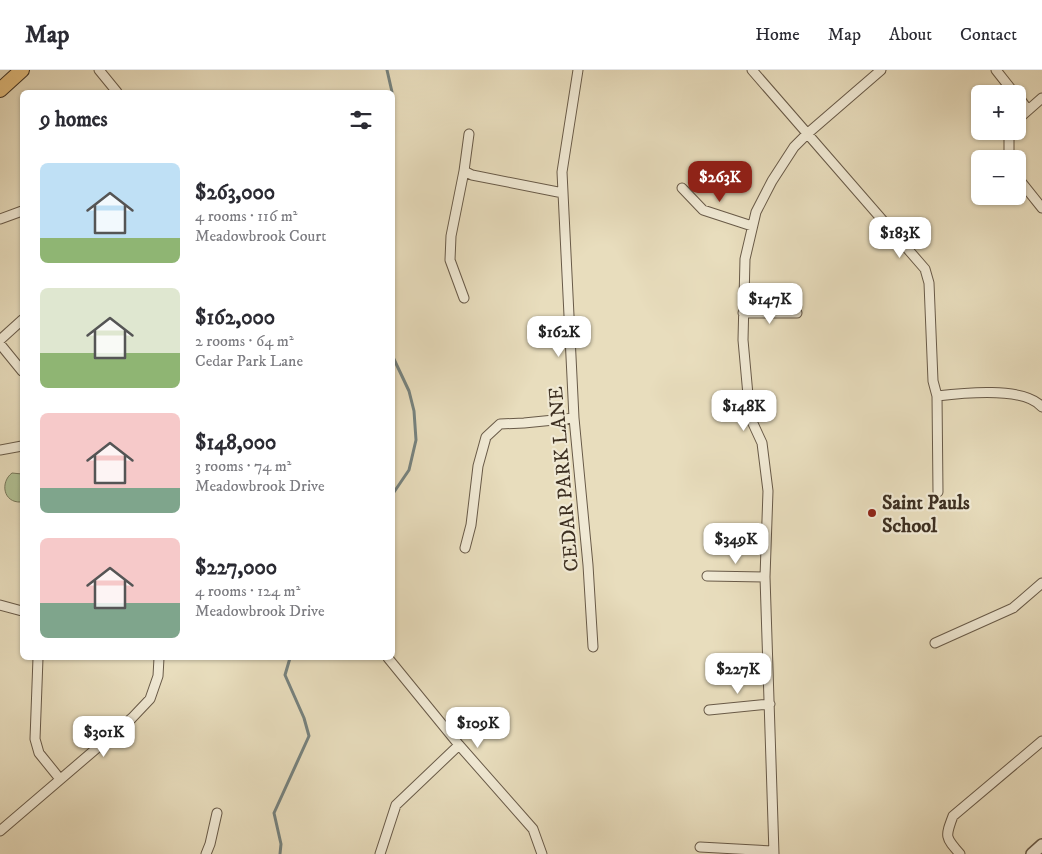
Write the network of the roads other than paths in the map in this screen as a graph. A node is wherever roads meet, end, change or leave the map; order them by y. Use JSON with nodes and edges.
{"nodes":[{"id":1,"x":22,"y":70,"type":"edge"},
{"id":2,"x":98,"y":70,"type":"edge"},
{"id":3,"x":578,"y":70,"type":"edge"},
{"id":4,"x":752,"y":70,"type":"edge"},
{"id":5,"x":881,"y":70,"type":"edge"},
{"id":6,"x":996,"y":70,"type":"edge"},
{"id":7,"x":1008,"y":85,"type":"edge"},
{"id":8,"x":0,"y":90,"type":"edge"},
{"id":9,"x":115,"y":90,"type":"edge"},
{"id":10,"x":1042,"y":98,"type":"edge"},
{"id":11,"x":1026,"y":108,"type":"edge"},
{"id":12,"x":1028,"y":110,"type":"joint"},
{"id":13,"x":470,"y":134,"type":"dead end"},
{"id":14,"x":807,"y":134,"type":"junction"},
{"id":15,"x":464,"y":171,"type":"junction"},
{"id":16,"x":682,"y":188,"type":"dead end"},
{"id":17,"x":1026,"y":188,"type":"edge"},
{"id":18,"x":562,"y":193,"type":"junction"},
{"id":19,"x":1042,"y":208,"type":"edge"},
{"id":20,"x":20,"y":212,"type":"edge"},
{"id":21,"x":0,"y":219,"type":"edge"},
{"id":22,"x":752,"y":226,"type":"junction"},
{"id":23,"x":464,"y":298,"type":"dead end"},
{"id":24,"x":743,"y":313,"type":"junction"},
{"id":25,"x":797,"y":313,"type":"dead end"},
{"id":26,"x":20,"y":322,"type":"edge"},
{"id":27,"x":0,"y":340,"type":"edge"},
{"id":28,"x":0,"y":344,"type":"edge"},
{"id":29,"x":20,"y":369,"type":"edge"},
{"id":30,"x":937,"y":396,"type":"junction"},
{"id":31,"x":1042,"y":407,"type":"edge"},
{"id":32,"x":574,"y":418,"type":"junction"},
{"id":33,"x":20,"y":446,"type":"edge"},
{"id":34,"x":0,"y":450,"type":"edge"},
{"id":35,"x":938,"y":492,"type":"dead end"},
{"id":36,"x":465,"y":548,"type":"dead end"},
{"id":37,"x":707,"y":576,"type":"dead end"},
{"id":38,"x":765,"y":577,"type":"junction"},
{"id":39,"x":1042,"y":583,"type":"edge"},
{"id":40,"x":0,"y":605,"type":"edge"},
{"id":41,"x":20,"y":610,"type":"edge"},
{"id":42,"x":935,"y":643,"type":"dead end"},
{"id":43,"x":594,"y":647,"type":"dead end"},
{"id":44,"x":38,"y":660,"type":"edge"},
{"id":45,"x":159,"y":660,"type":"edge"},
{"id":46,"x":390,"y":660,"type":"edge"},
{"id":47,"x":770,"y":704,"type":"junction"},
{"id":48,"x":709,"y":710,"type":"dead end"},
{"id":49,"x":1042,"y":741,"type":"edge"},
{"id":50,"x":459,"y":745,"type":"junction"},
{"id":51,"x":60,"y":779,"type":"junction"},
{"id":52,"x":217,"y":813,"type":"dead end"},
{"id":53,"x":0,"y":831,"type":"edge"},
{"id":54,"x":1042,"y":845,"type":"edge"},
{"id":55,"x":700,"y":847,"type":"dead end"},
{"id":56,"x":774,"y":852,"type":"edge"},
{"id":57,"x":206,"y":854,"type":"edge"},
{"id":58,"x":380,"y":854,"type":"edge"},
{"id":59,"x":542,"y":854,"type":"edge"},
{"id":60,"x":960,"y":854,"type":"edge"},
{"id":61,"x":1032,"y":854,"type":"edge"}],
"edges":[{"from":1,"to":8,"type":"main road"},
{"from":2,"to":9,"type":"street"},
{"from":3,"to":18,"type":"street","name":"CEDAR PARK LANE"},
{"from":4,"to":14,"type":"street"},
{"from":5,"to":14,"type":"street"},
{"from":6,"to":7,"type":"street"},
{"from":10,"to":12,"type":"street"},
{"from":11,"to":12,"type":"street"},
{"from":13,"to":15,"type":"street"},
{"from":14,"to":22,"type":"street"},
{"from":14,"to":30,"type":"street"},
{"from":15,"to":18,"type":"street"},
{"from":15,"to":23,"type":"street"},
{"from":16,"to":22,"type":"street"},
{"from":17,"to":19,"type":"street"},
{"from":18,"to":32,"type":"street","name":"CEDAR PARK LANE"},
{"from":20,"to":21,"type":"street"},
{"from":22,"to":24,"type":"street"},
{"from":24,"to":25,"type":"street"},
{"from":24,"to":38,"type":"street"},
{"from":26,"to":27,"type":"street"},
{"from":28,"to":29,"type":"street"},
{"from":30,"to":31,"type":"street"},
{"from":30,"to":35,"type":"street"},
{"from":32,"to":36,"type":"street"},
{"from":32,"to":43,"type":"street","name":"CEDAR PARK LANE"},
{"from":33,"to":34,"type":"street"},
{"from":37,"to":38,"type":"street"},
{"from":38,"to":47,"type":"street"},
{"from":39,"to":42,"type":"street"},
{"from":40,"to":41,"type":"street"},
{"from":44,"to":51,"type":"street"},
{"from":45,"to":51,"type":"street"},
{"from":46,"to":50,"type":"street"},
{"from":47,"to":48,"type":"street"},
{"from":47,"to":56,"type":"street"},
{"from":49,"to":60,"type":"street"},
{"from":50,"to":58,"type":"street"},
{"from":50,"to":59,"type":"street"},
{"from":51,"to":53,"type":"street"},
{"from":52,"to":57,"type":"street"},
{"from":54,"to":61,"type":"street"},
{"from":55,"to":56,"type":"street"}]}
